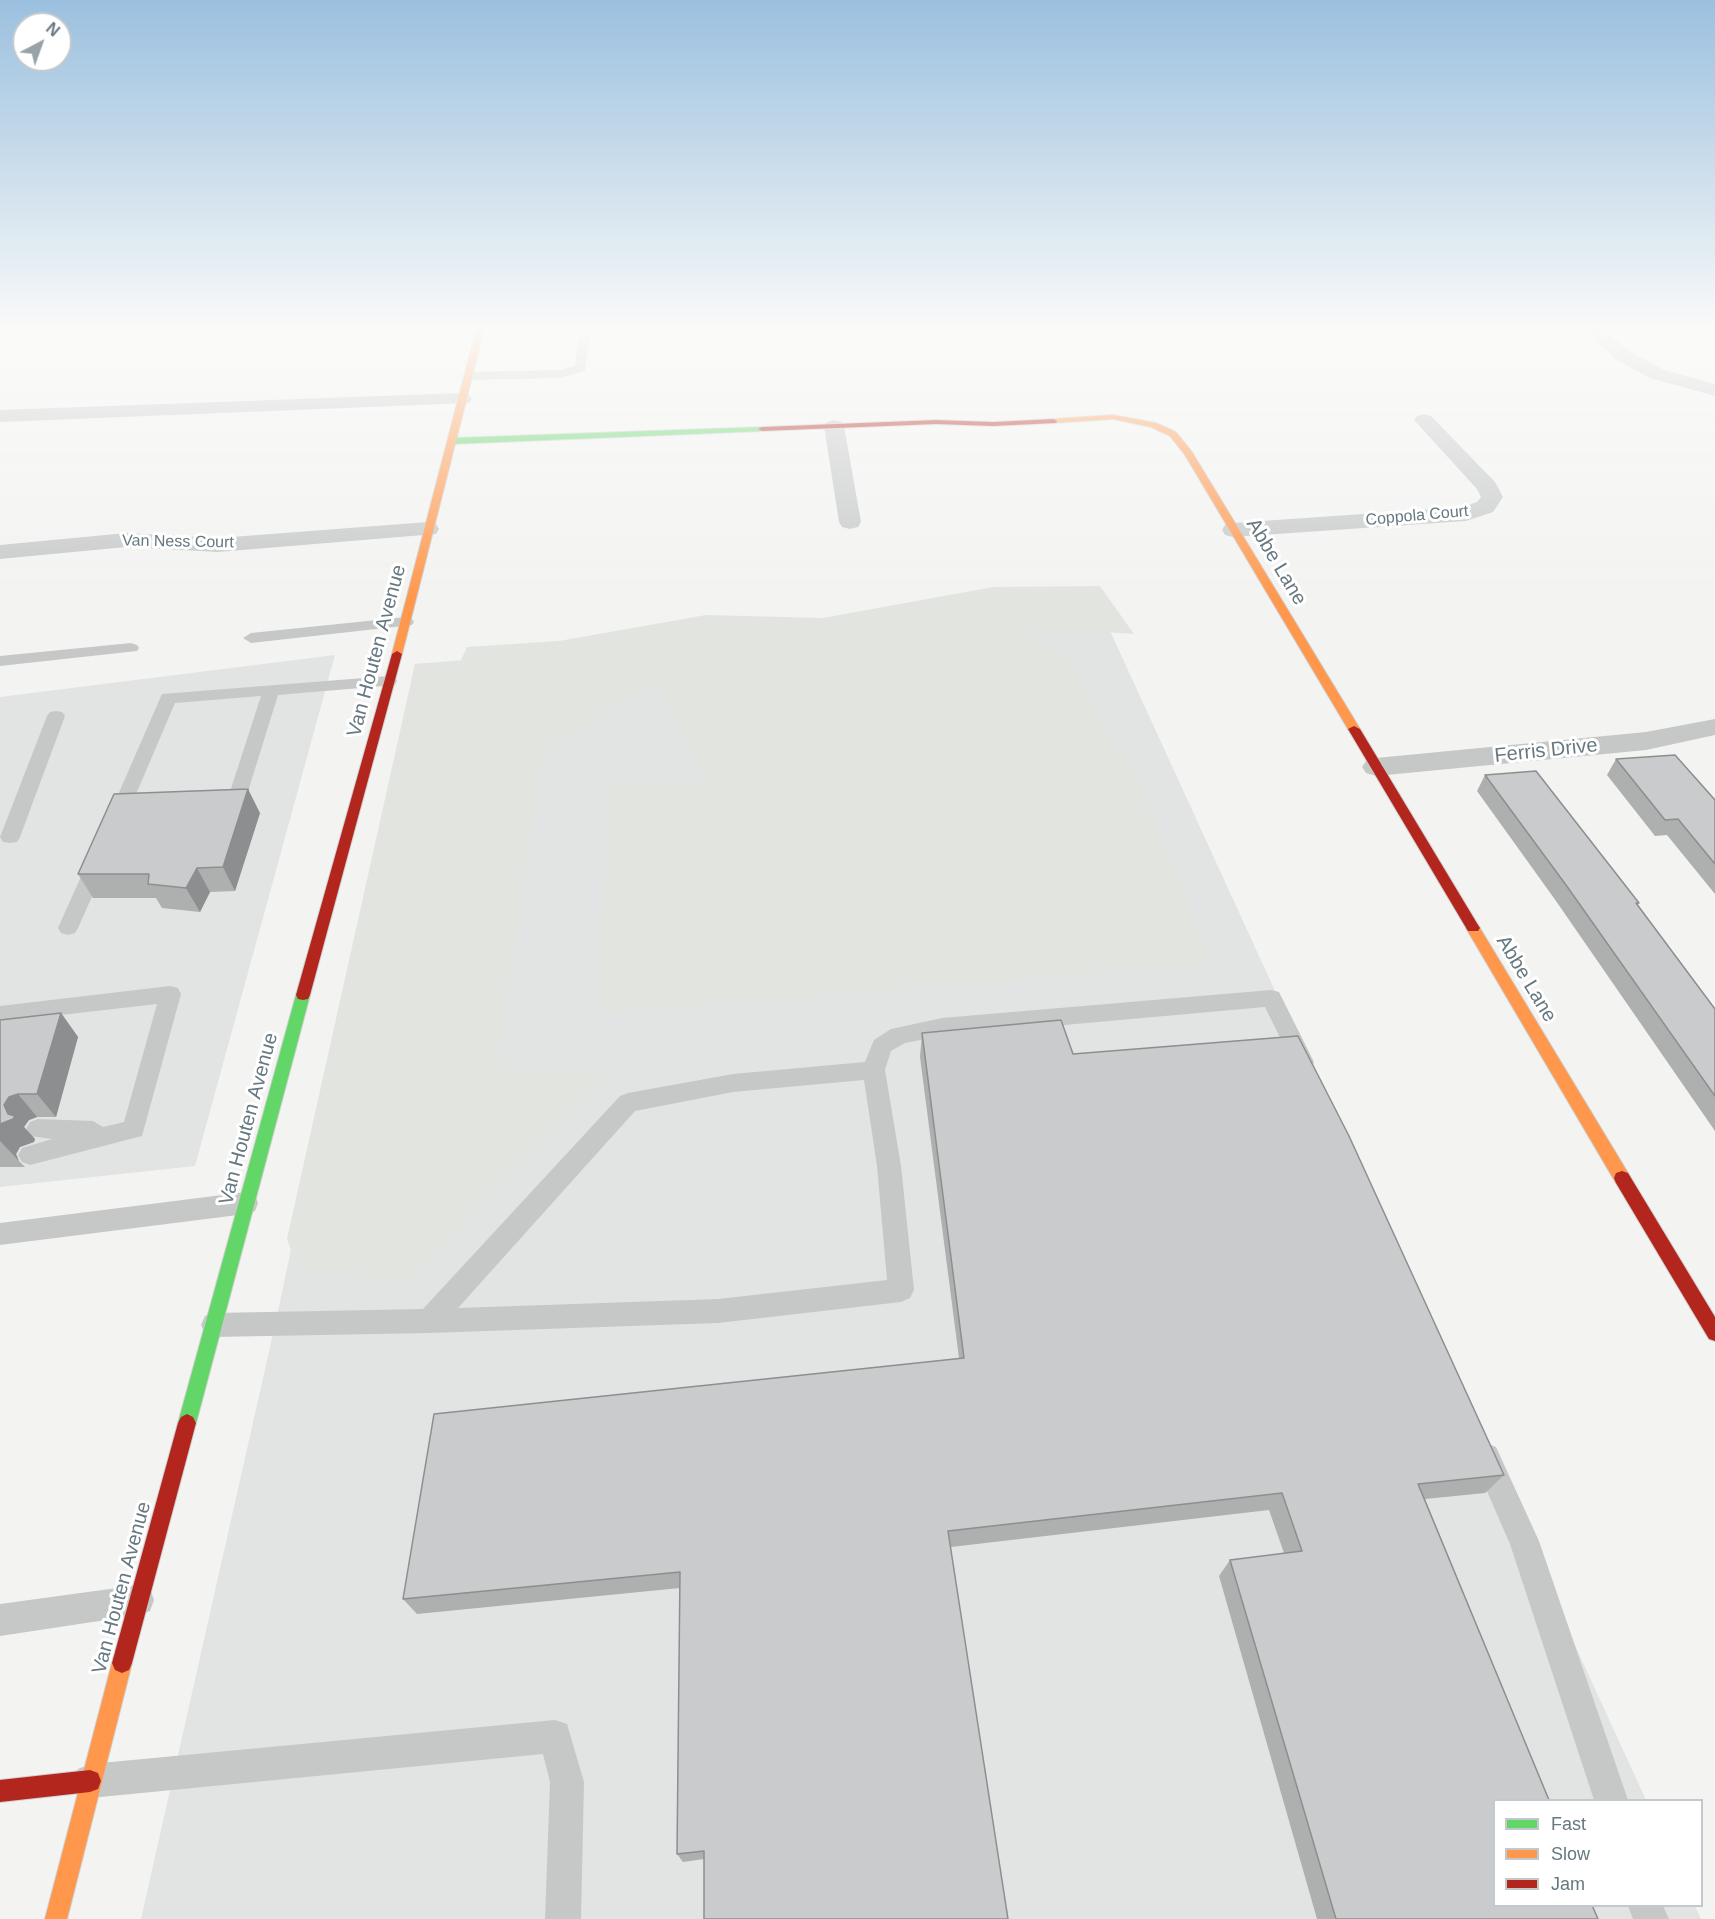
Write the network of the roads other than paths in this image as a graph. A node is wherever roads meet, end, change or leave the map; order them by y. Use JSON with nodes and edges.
{"nodes":[{"id":1,"x":457,"y":420,"type":"edge"},
{"id":2,"x":1069,"y":420,"type":"edge"},
{"id":3,"x":1132,"y":420,"type":"edge"},
{"id":4,"x":1424,"y":420,"type":"dead end"},
{"id":5,"x":834,"y":426,"type":"junction"},
{"id":6,"x":452,"y":441,"type":"junction"},
{"id":7,"x":850,"y":522,"type":"dead end"},
{"id":8,"x":428,"y":530,"type":"junction"},
{"id":9,"x":1233,"y":530,"type":"junction"},
{"id":10,"x":0,"y":552,"type":"edge"},
{"id":11,"x":406,"y":622,"type":"junction"},
{"id":12,"x":251,"y":638,"type":"dead end"},
{"id":13,"x":131,"y":648,"type":"dead end"},
{"id":14,"x":0,"y":661,"type":"edge"},
{"id":15,"x":389,"y":681,"type":"junction"},
{"id":16,"x":271,"y":690,"type":"junction"},
{"id":17,"x":56,"y":716,"type":"dead end"},
{"id":18,"x":1713,"y":730,"type":"edge"},
{"id":19,"x":1376,"y":767,"type":"junction"},
{"id":20,"x":236,"y":801,"type":"edge"},
{"id":21,"x":10,"y":837,"type":"dead end"},
{"id":22,"x":68,"y":928,"type":"dead end"},
{"id":23,"x":0,"y":1014,"type":"edge"},
{"id":24,"x":874,"y":1070,"type":"junction"},
{"id":25,"x":1314,"y":1083,"type":"edge"},
{"id":26,"x":38,"y":1129,"type":"dead end"},
{"id":27,"x":118,"y":1132,"type":"junction"},
{"id":28,"x":30,"y":1155,"type":"dead end"},
{"id":29,"x":246,"y":1203,"type":"junction"},
{"id":30,"x":0,"y":1234,"type":"edge"},
{"id":31,"x":429,"y":1321,"type":"junction"},
{"id":32,"x":214,"y":1325,"type":"junction"},
{"id":33,"x":1715,"y":1333,"type":"edge"},
{"id":34,"x":1476,"y":1434,"type":"edge"},
{"id":35,"x":139,"y":1600,"type":"junction"},
{"id":36,"x":0,"y":1620,"type":"edge"},
{"id":37,"x":90,"y":1781,"type":"junction"},
{"id":38,"x":0,"y":1791,"type":"edge"},
{"id":39,"x":1611,"y":1799,"type":"edge"},
{"id":40,"x":56,"y":1919,"type":"edge"},
{"id":41,"x":563,"y":1919,"type":"edge"}],
"edges":[{"from":1,"to":6,"type":"main road","name":"Van Houten Avenue"},
{"from":2,"to":5,"type":"main road","name":"Abbe Lane"},
{"from":3,"to":9,"type":"main road","name":"Abbe Lane"},
{"from":4,"to":9,"type":"street","name":"Coppola Court"},
{"from":5,"to":6,"type":"main road","name":"Abbe Lane"},
{"from":5,"to":7,"type":"street"},
{"from":6,"to":8,"type":"main road","name":"Van Houten Avenue"},
{"from":8,"to":10,"type":"street","name":"Van Ness Court"},
{"from":8,"to":11,"type":"main road","name":"Van Houten Avenue"},
{"from":9,"to":19,"type":"main road","name":"Abbe Lane"},
{"from":11,"to":12,"type":"lane"},
{"from":11,"to":15,"type":"main road","name":"Van Houten Avenue"},
{"from":13,"to":14,"type":"lane"},
{"from":15,"to":16,"type":"lane"},
{"from":15,"to":29,"type":"main road","name":"Van Houten Avenue"},
{"from":16,"to":20,"type":"lane"},
{"from":16,"to":22,"type":"lane"},
{"from":17,"to":21,"type":"lane"},
{"from":18,"to":19,"type":"street","name":"Ferris Drive"},
{"from":19,"to":33,"type":"main road","name":"Abbe Lane"},
{"from":23,"to":27,"type":"lane"},
{"from":24,"to":25,"type":"lane"},
{"from":24,"to":31,"type":"lane"},
{"from":24,"to":31,"type":"lane"},
{"from":26,"to":27,"type":"lane"},
{"from":27,"to":28,"type":"lane"},
{"from":29,"to":30,"type":"lane"},
{"from":29,"to":32,"type":"main road","name":"Van Houten Avenue"},
{"from":31,"to":32,"type":"lane"},
{"from":32,"to":35,"type":"main road","name":"Van Houten Avenue"},
{"from":34,"to":39,"type":"lane"},
{"from":35,"to":36,"type":"lane"},
{"from":35,"to":37,"type":"main road","name":"Van Houten Avenue"},
{"from":37,"to":38,"type":"main road"},
{"from":37,"to":40,"type":"main road","name":"Van Houten Avenue"},
{"from":37,"to":41,"type":"lane"}]}
